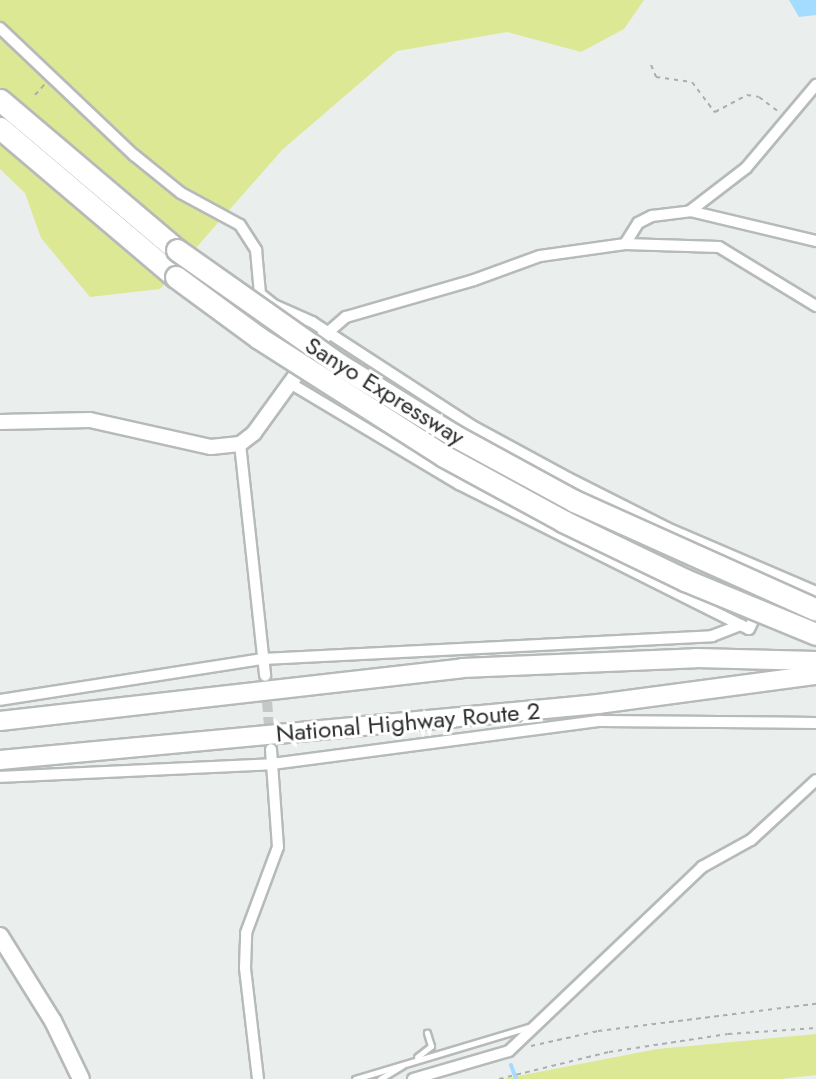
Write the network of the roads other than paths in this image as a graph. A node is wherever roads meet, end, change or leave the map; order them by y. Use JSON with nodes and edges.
{"nodes":[{"id":1,"x":0,"y":28,"type":"edge"},
{"id":2,"x":816,"y":85,"type":"edge"},
{"id":3,"x":3,"y":109,"type":"edge"},
{"id":4,"x":690,"y":211,"type":"junction"},
{"id":5,"x":816,"y":241,"type":"edge"},
{"id":6,"x":625,"y":244,"type":"junction"},
{"id":7,"x":816,"y":306,"type":"edge"},
{"id":8,"x":325,"y":335,"type":"junction"},
{"id":9,"x":290,"y":383,"type":"junction"},
{"id":10,"x":0,"y":422,"type":"edge"},
{"id":11,"x":240,"y":444,"type":"junction"},
{"id":12,"x":774,"y":576,"type":"junction"},
{"id":13,"x":816,"y":592,"type":"edge"},
{"id":14,"x":816,"y":610,"type":"edge"},
{"id":15,"x":741,"y":625,"type":"junction"},
{"id":16,"x":816,"y":634,"type":"edge"},
{"id":17,"x":263,"y":659,"type":"junction"},
{"id":18,"x":816,"y":661,"type":"edge"},
{"id":19,"x":816,"y":675,"type":"edge"},
{"id":20,"x":265,"y":676,"type":"tunnel mouth"},
{"id":21,"x":0,"y":700,"type":"edge"},
{"id":22,"x":0,"y":721,"type":"edge"},
{"id":23,"x":816,"y":723,"type":"edge"},
{"id":24,"x":271,"y":749,"type":"tunnel mouth"},
{"id":25,"x":0,"y":760,"type":"edge"},
{"id":26,"x":272,"y":764,"type":"junction"},
{"id":27,"x":0,"y":777,"type":"edge"},
{"id":28,"x":816,"y":780,"type":"edge"},
{"id":29,"x":0,"y":936,"type":"edge"},
{"id":30,"x":539,"y":1023,"type":"junction"},
{"id":31,"x":427,"y":1033,"type":"dead end"},
{"id":32,"x":413,"y":1060,"type":"junction"},
{"id":33,"x":81,"y":1079,"type":"edge"},
{"id":34,"x":258,"y":1079,"type":"edge"},
{"id":35,"x":355,"y":1079,"type":"edge"},
{"id":36,"x":380,"y":1079,"type":"edge"},
{"id":37,"x":413,"y":1079,"type":"edge"}],
"edges":[{"from":1,"to":8,"type":"street"},
{"from":2,"to":4,"type":"street"},
{"from":3,"to":14,"type":"highway","name":"Sanyo Expressway","bridge":true},
{"from":3,"to":16,"type":"highway","name":"Sanyo Expressway","bridge":true},
{"from":4,"to":5,"type":"street"},
{"from":4,"to":6,"type":"street"},
{"from":6,"to":7,"type":"street"},
{"from":6,"to":8,"type":"street"},
{"from":8,"to":9,"type":"street"},
{"from":8,"to":12,"type":"street"},
{"from":9,"to":11,"type":"street"},
{"from":9,"to":15,"type":"street"},
{"from":10,"to":11,"type":"street"},
{"from":11,"to":17,"type":"street"},
{"from":12,"to":13,"type":"street"},
{"from":12,"to":15,"type":"street"},
{"from":15,"to":17,"type":"street"},
{"from":17,"to":20,"type":"street"},
{"from":17,"to":21,"type":"street"},
{"from":18,"to":22,"type":"highway","name":"National Highway Route 2"},
{"from":19,"to":25,"type":"highway","name":"National Highway Route 2"},
{"from":23,"to":26,"type":"street"},
{"from":24,"to":26,"type":"street"},
{"from":26,"to":27,"type":"street"},
{"from":26,"to":34,"type":"street"},
{"from":28,"to":30,"type":"street"},
{"from":29,"to":33,"type":"main road"},
{"from":30,"to":32,"type":"lane"},
{"from":30,"to":37,"type":"street"},
{"from":31,"to":32,"type":"lane"},
{"from":32,"to":35,"type":"lane"},
{"from":32,"to":36,"type":"lane"}]}
